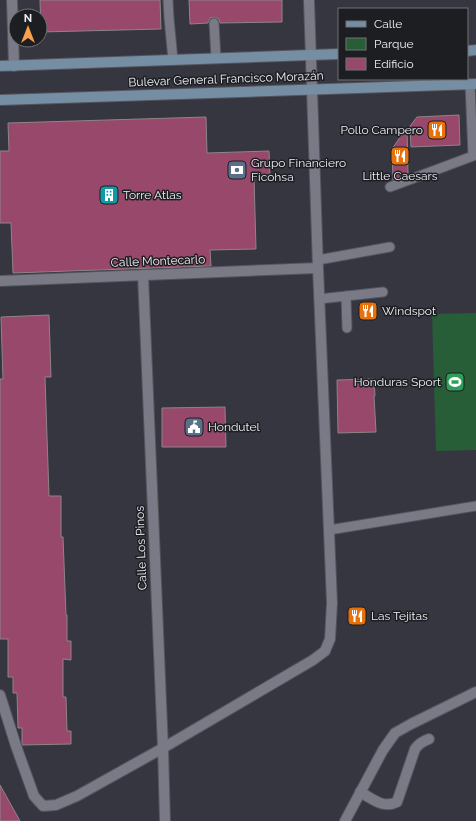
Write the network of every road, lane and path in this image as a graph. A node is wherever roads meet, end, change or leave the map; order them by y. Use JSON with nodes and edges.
{"nodes":[{"id":1,"x":12,"y":0,"type":"edge"},
{"id":2,"x":168,"y":0,"type":"edge"},
{"id":3,"x":309,"y":0,"type":"edge"},
{"id":4,"x":214,"y":23,"type":"dead end"},
{"id":5,"x":338,"y":54,"type":"edge"},
{"id":6,"x":311,"y":55,"type":"junction"},
{"id":7,"x":216,"y":58,"type":"junction"},
{"id":8,"x":173,"y":60,"type":"junction"},
{"id":9,"x":0,"y":66,"type":"edge"},
{"id":10,"x":14,"y":66,"type":"junction"},
{"id":11,"x":473,"y":84,"type":"edge"},
{"id":12,"x":312,"y":89,"type":"junction"},
{"id":13,"x":0,"y":100,"type":"edge"},
{"id":14,"x":390,"y":187,"type":"dead end"},
{"id":15,"x":390,"y":247,"type":"dead end"},
{"id":16,"x":318,"y":264,"type":"junction"},
{"id":17,"x":143,"y":275,"type":"junction"},
{"id":18,"x":0,"y":280,"type":"edge"},
{"id":19,"x":382,"y":292,"type":"dead end"},
{"id":20,"x":346,"y":296,"type":"junction"},
{"id":21,"x":319,"y":299,"type":"junction"},
{"id":22,"x":347,"y":328,"type":"dead end"},
{"id":23,"x":476,"y":506,"type":"edge"},
{"id":24,"x":329,"y":530,"type":"junction"},
{"id":25,"x":476,"y":692,"type":"edge"},
{"id":26,"x":0,"y":695,"type":"edge"},
{"id":27,"x":429,"y":739,"type":"dead end"},
{"id":28,"x":163,"y":748,"type":"junction"},
{"id":29,"x":360,"y":792,"type":"junction"},
{"id":30,"x":165,"y":821,"type":"edge"},
{"id":31,"x":345,"y":821,"type":"edge"}],
"edges":[{"from":1,"to":10,"type":"street"},
{"from":2,"to":8,"type":"lane"},
{"from":3,"to":6,"type":"street"},
{"from":4,"to":7,"type":"lane"},
{"from":5,"to":6,"type":"main road","name":"Bulevar General Francisco Morazán"},
{"from":6,"to":7,"type":"main road","name":"Bulevar General Francisco Morazán"},
{"from":6,"to":12,"type":"street"},
{"from":7,"to":8,"type":"main road","name":"Bulevar General Francisco Morazán"},
{"from":8,"to":10,"type":"main road","name":"Bulevar General Francisco Morazán"},
{"from":9,"to":10,"type":"main road","name":"Bulevar General Francisco Morazán"},
{"from":11,"to":12,"type":"main road","name":"Bulevar General Francisco Morazán"},
{"from":11,"to":14,"type":"lane"},
{"from":12,"to":13,"type":"main road","name":"Bulevar General Francisco Morazán"},
{"from":12,"to":16,"type":"street"},
{"from":15,"to":16,"type":"lane"},
{"from":16,"to":17,"type":"street","name":"Calle Montecarlo"},
{"from":16,"to":21,"type":"street"},
{"from":17,"to":18,"type":"street","name":"Calle Montecarlo"},
{"from":17,"to":28,"type":"street","name":"Calle Los Pinos"},
{"from":19,"to":20,"type":"lane"},
{"from":20,"to":21,"type":"lane"},
{"from":20,"to":22,"type":"lane"},
{"from":21,"to":24,"type":"street"},
{"from":23,"to":24,"type":"lane"},
{"from":24,"to":28,"type":"street"},
{"from":25,"to":29,"type":"street"},
{"from":26,"to":28,"type":"street"},
{"from":27,"to":29,"type":"street"},
{"from":28,"to":30,"type":"street","name":"Calle Los Pinos"},
{"from":29,"to":31,"type":"street"}]}
